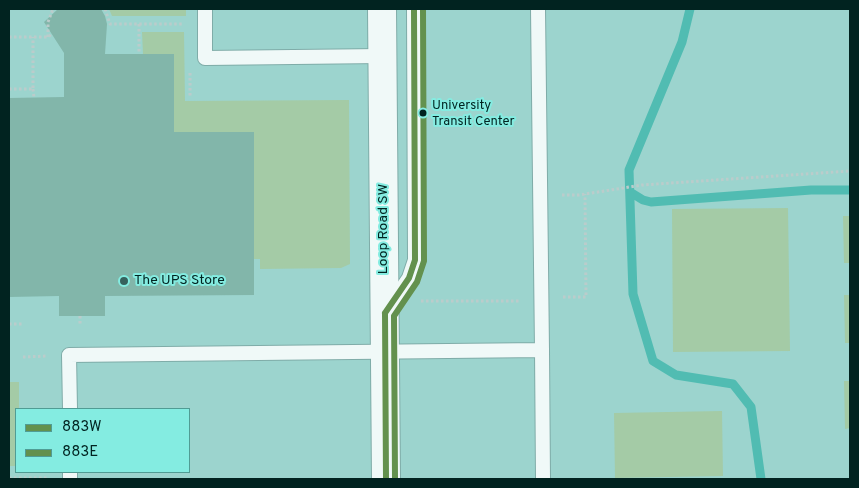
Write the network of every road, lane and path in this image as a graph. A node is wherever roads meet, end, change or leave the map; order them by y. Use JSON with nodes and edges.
{"nodes":[{"id":1,"x":53,"y":9,"type":"edge"},
{"id":2,"x":105,"y":9,"type":"edge"},
{"id":3,"x":205,"y":9,"type":"edge"},
{"id":4,"x":382,"y":9,"type":"edge"},
{"id":5,"x":414,"y":9,"type":"edge"},
{"id":6,"x":538,"y":9,"type":"edge"},
{"id":7,"x":139,"y":24,"type":"junction"},
{"id":8,"x":189,"y":24,"type":"dead end"},
{"id":9,"x":52,"y":34,"type":"dead end"},
{"id":10,"x":48,"y":36,"type":"junction"},
{"id":11,"x":9,"y":37,"type":"edge"},
{"id":12,"x":33,"y":37,"type":"junction"},
{"id":13,"x":140,"y":54,"type":"dead end"},
{"id":14,"x":382,"y":56,"type":"junction"},
{"id":15,"x":190,"y":70,"type":"dead end"},
{"id":16,"x":9,"y":89,"type":"edge"},
{"id":17,"x":34,"y":89,"type":"junction"},
{"id":18,"x":34,"y":98,"type":"dead end"},
{"id":19,"x":190,"y":98,"type":"dead end"},
{"id":20,"x":850,"y":171,"type":"edge"},
{"id":21,"x":579,"y":194,"type":"dead end"},
{"id":22,"x":585,"y":194,"type":"junction"},
{"id":23,"x":557,"y":297,"type":"dead end"},
{"id":24,"x":421,"y":301,"type":"dead end"},
{"id":25,"x":521,"y":301,"type":"dead end"},
{"id":26,"x":385,"y":313,"type":"junction"},
{"id":27,"x":80,"y":316,"type":"dead end"},
{"id":28,"x":9,"y":324,"type":"edge"},
{"id":29,"x":23,"y":324,"type":"dead end"},
{"id":30,"x":80,"y":324,"type":"dead end"},
{"id":31,"x":542,"y":350,"type":"junction"},
{"id":32,"x":385,"y":352,"type":"junction"},
{"id":33,"x":70,"y":408,"type":"edge"},
{"id":34,"x":9,"y":478,"type":"edge"},
{"id":35,"x":24,"y":478,"type":"edge"},
{"id":36,"x":386,"y":479,"type":"edge"},
{"id":37,"x":543,"y":479,"type":"edge"}],
"edges":[{"from":1,"to":10,"type":"path"},
{"from":2,"to":7,"type":"path"},
{"from":3,"to":14,"type":"lane"},
{"from":4,"to":14,"type":"street","name":"Loop Road SW"},
{"from":5,"to":26,"type":"lane"},
{"from":6,"to":31,"type":"lane"},
{"from":7,"to":8,"type":"path"},
{"from":7,"to":13,"type":"path"},
{"from":9,"to":10,"type":"path"},
{"from":10,"to":12,"type":"path"},
{"from":11,"to":12,"type":"path"},
{"from":12,"to":17,"type":"path"},
{"from":14,"to":26,"type":"street","name":"Loop Road SW"},
{"from":15,"to":19,"type":"path"},
{"from":16,"to":17,"type":"path"},
{"from":17,"to":18,"type":"path"},
{"from":20,"to":22,"type":"path"},
{"from":21,"to":22,"type":"path"},
{"from":22,"to":23,"type":"path"},
{"from":24,"to":25,"type":"path"},
{"from":26,"to":32,"type":"street","name":"Loop Road SW"},
{"from":27,"to":30,"type":"path"},
{"from":28,"to":29,"type":"path"},
{"from":31,"to":32,"type":"lane"},
{"from":31,"to":37,"type":"lane"},
{"from":32,"to":33,"type":"lane"},
{"from":32,"to":36,"type":"street","name":"Loop Road SW"},
{"from":34,"to":35,"type":"path"}]}
